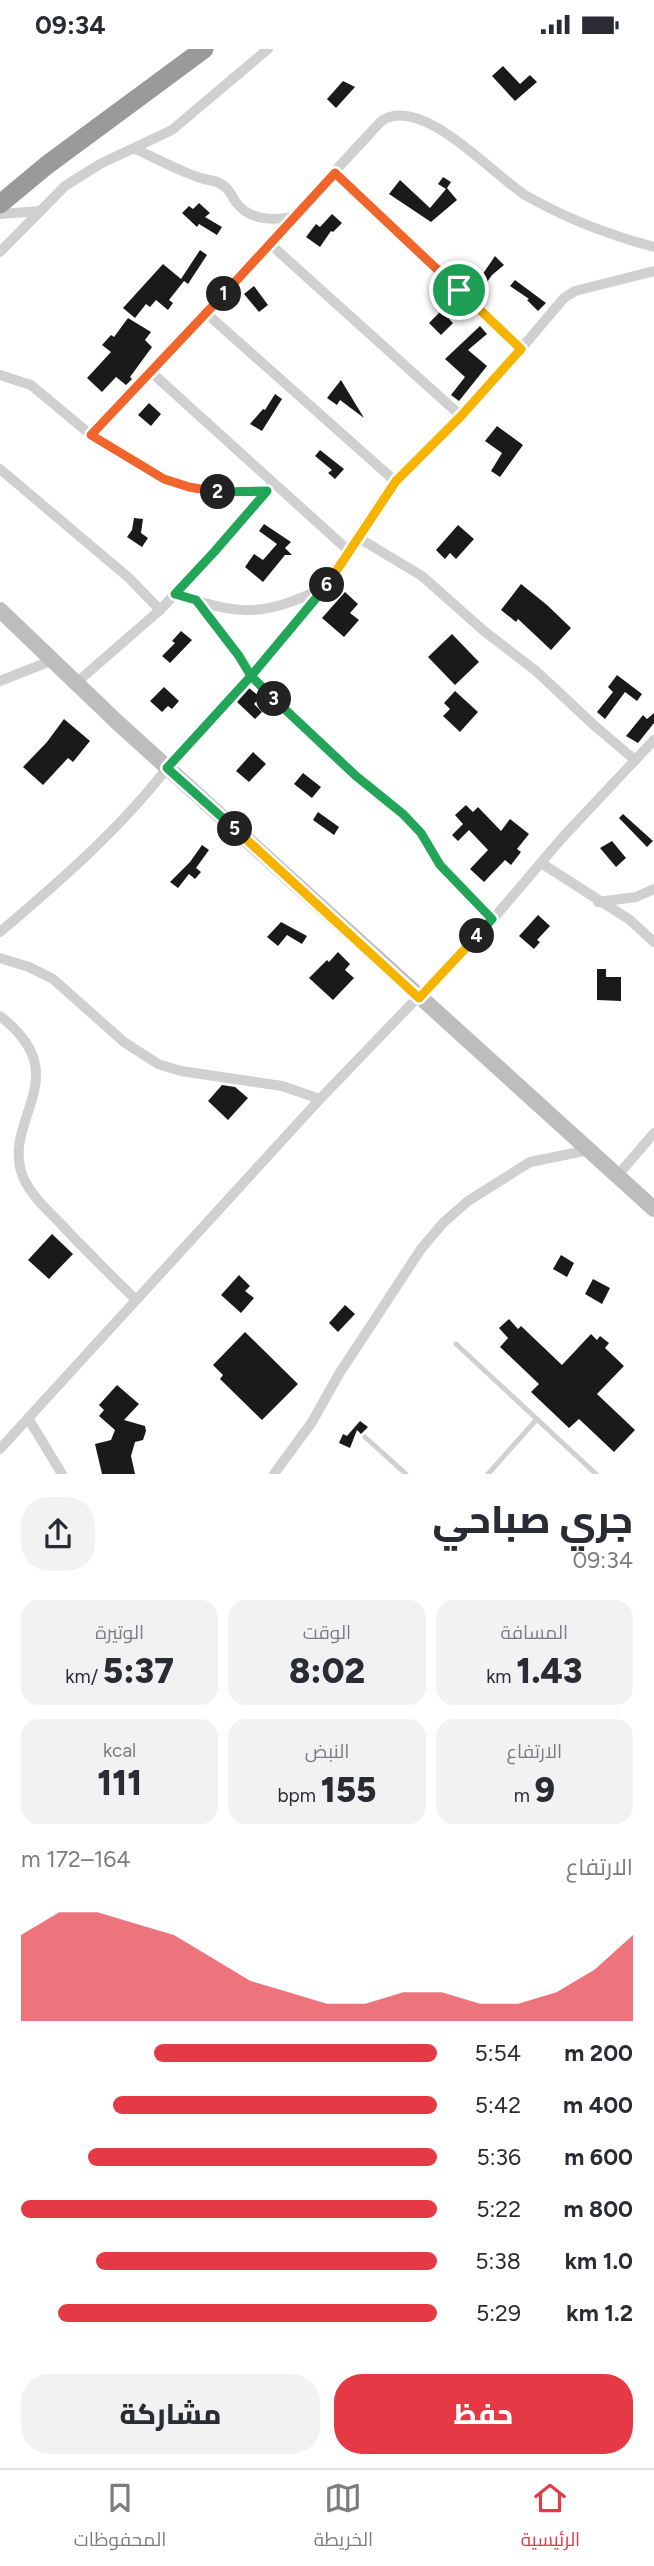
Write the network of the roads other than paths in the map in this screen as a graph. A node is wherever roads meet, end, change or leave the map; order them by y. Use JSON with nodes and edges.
{"nodes":[{"id":1,"x":204,"y":49,"type":"edge"},
{"id":2,"x":268,"y":49,"type":"edge"},
{"id":3,"x":135,"y":149,"type":"junction"},
{"id":4,"x":335,"y":173,"type":"junction"},
{"id":5,"x":0,"y":204,"type":"edge"},
{"id":6,"x":40,"y":211,"type":"junction"},
{"id":7,"x":0,"y":214,"type":"edge"},
{"id":8,"x":295,"y":216,"type":"junction"},
{"id":9,"x":270,"y":244,"type":"junction"},
{"id":10,"x":654,"y":247,"type":"edge"},
{"id":11,"x":0,"y":251,"type":"edge"},
{"id":12,"x":654,"y":271,"type":"edge"},
{"id":13,"x":206,"y":313,"type":"junction"},
{"id":14,"x":521,"y":349,"type":"junction"},
{"id":15,"x":150,"y":372,"type":"junction"},
{"id":16,"x":0,"y":375,"type":"edge"},
{"id":17,"x":461,"y":416,"type":"junction"},
{"id":18,"x":91,"y":435,"type":"junction"},
{"id":19,"x":0,"y":469,"type":"edge"},
{"id":20,"x":396,"y":481,"type":"junction"},
{"id":21,"x":270,"y":487,"type":"junction"},
{"id":22,"x":357,"y":537,"type":"junction"},
{"id":23,"x":349,"y":551,"type":"junction"},
{"id":24,"x":325,"y":587,"type":"junction"},
{"id":25,"x":175,"y":594,"type":"junction"},
{"id":26,"x":196,"y":600,"type":"junction"},
{"id":27,"x":0,"y":610,"type":"edge"},
{"id":28,"x":160,"y":610,"type":"junction"},
{"id":29,"x":53,"y":660,"type":"junction"},
{"id":30,"x":251,"y":676,"type":"junction"},
{"id":31,"x":0,"y":681,"type":"edge"},
{"id":32,"x":76,"y":683,"type":"junction"},
{"id":33,"x":654,"y":740,"type":"edge"},
{"id":34,"x":635,"y":759,"type":"junction"},
{"id":35,"x":167,"y":768,"type":"junction"},
{"id":36,"x":541,"y":863,"type":"junction"},
{"id":37,"x":654,"y":889,"type":"edge"},
{"id":38,"x":598,"y":902,"type":"junction"},
{"id":39,"x":492,"y":919,"type":"junction"},
{"id":40,"x":0,"y":932,"type":"edge"},
{"id":41,"x":654,"y":942,"type":"edge"},
{"id":42,"x":0,"y":958,"type":"edge"},
{"id":43,"x":419,"y":998,"type":"junction"},
{"id":44,"x":0,"y":1016,"type":"edge"},
{"id":45,"x":320,"y":1099,"type":"junction"},
{"id":46,"x":654,"y":1133,"type":"edge"},
{"id":47,"x":589,"y":1150,"type":"junction"},
{"id":48,"x":617,"y":1176,"type":"junction"},
{"id":49,"x":654,"y":1209,"type":"edge"},
{"id":50,"x":135,"y":1299,"type":"junction"},
{"id":51,"x":456,"y":1344,"type":"dead end"},
{"id":52,"x":28,"y":1418,"type":"junction"},
{"id":53,"x":537,"y":1419,"type":"junction"},
{"id":54,"x":365,"y":1437,"type":"dead end"},
{"id":55,"x":0,"y":1449,"type":"edge"},
{"id":56,"x":62,"y":1474,"type":"edge"},
{"id":57,"x":274,"y":1474,"type":"edge"},
{"id":58,"x":406,"y":1474,"type":"edge"},
{"id":59,"x":488,"y":1474,"type":"edge"},
{"id":60,"x":596,"y":1474,"type":"edge"}],
"edges":[{"from":1,"to":5,"type":"highway"},
{"from":2,"to":3,"type":"street"},
{"from":3,"to":6,"type":"street"},
{"from":3,"to":8,"type":"street"},
{"from":4,"to":8,"type":"street"},
{"from":4,"to":10,"type":"street"},
{"from":4,"to":14,"type":"street"},
{"from":6,"to":7,"type":"street"},
{"from":6,"to":11,"type":"street"},
{"from":8,"to":9,"type":"street"},
{"from":9,"to":13,"type":"street"},
{"from":9,"to":17,"type":"street"},
{"from":12,"to":14,"type":"street"},
{"from":13,"to":15,"type":"street"},
{"from":13,"to":20,"type":"street"},
{"from":14,"to":17,"type":"street"},
{"from":15,"to":18,"type":"street"},
{"from":15,"to":21,"type":"street"},
{"from":16,"to":18,"type":"street"},
{"from":17,"to":20,"type":"street"},
{"from":18,"to":21,"type":"street"},
{"from":19,"to":28,"type":"street"},
{"from":20,"to":22,"type":"street"},
{"from":21,"to":23,"type":"street"},
{"from":21,"to":25,"type":"street"},
{"from":22,"to":23,"type":"street"},
{"from":22,"to":34,"type":"street"},
{"from":23,"to":24,"type":"street"},
{"from":24,"to":26,"type":"street"},
{"from":24,"to":30,"type":"street"},
{"from":25,"to":26,"type":"street"},
{"from":25,"to":28,"type":"street"},
{"from":26,"to":30,"type":"street"},
{"from":27,"to":29,"type":"street"},
{"from":28,"to":32,"type":"street"},
{"from":29,"to":31,"type":"street"},
{"from":29,"to":32,"type":"street"},
{"from":30,"to":35,"type":"street"},
{"from":30,"to":39,"type":"street"},
{"from":32,"to":35,"type":"street"},
{"from":33,"to":34,"type":"street"},
{"from":34,"to":36,"type":"street"},
{"from":35,"to":40,"type":"street"},
{"from":35,"to":43,"type":"street"},
{"from":36,"to":38,"type":"street"},
{"from":36,"to":39,"type":"street"},
{"from":37,"to":38,"type":"street"},
{"from":38,"to":41,"type":"street"},
{"from":39,"to":43,"type":"street"},
{"from":42,"to":45,"type":"street"},
{"from":43,"to":45,"type":"street"},
{"from":43,"to":47,"type":"street"},
{"from":44,"to":50,"type":"street"},
{"from":45,"to":50,"type":"street"},
{"from":46,"to":48,"type":"street"},
{"from":47,"to":48,"type":"street"},
{"from":47,"to":57,"type":"street"},
{"from":48,"to":49,"type":"street"},
{"from":50,"to":52,"type":"street"},
{"from":51,"to":53,"type":"lane"},
{"from":52,"to":55,"type":"street"},
{"from":52,"to":56,"type":"street"},
{"from":53,"to":59,"type":"lane"},
{"from":53,"to":60,"type":"lane"},
{"from":54,"to":58,"type":"lane"}]}
